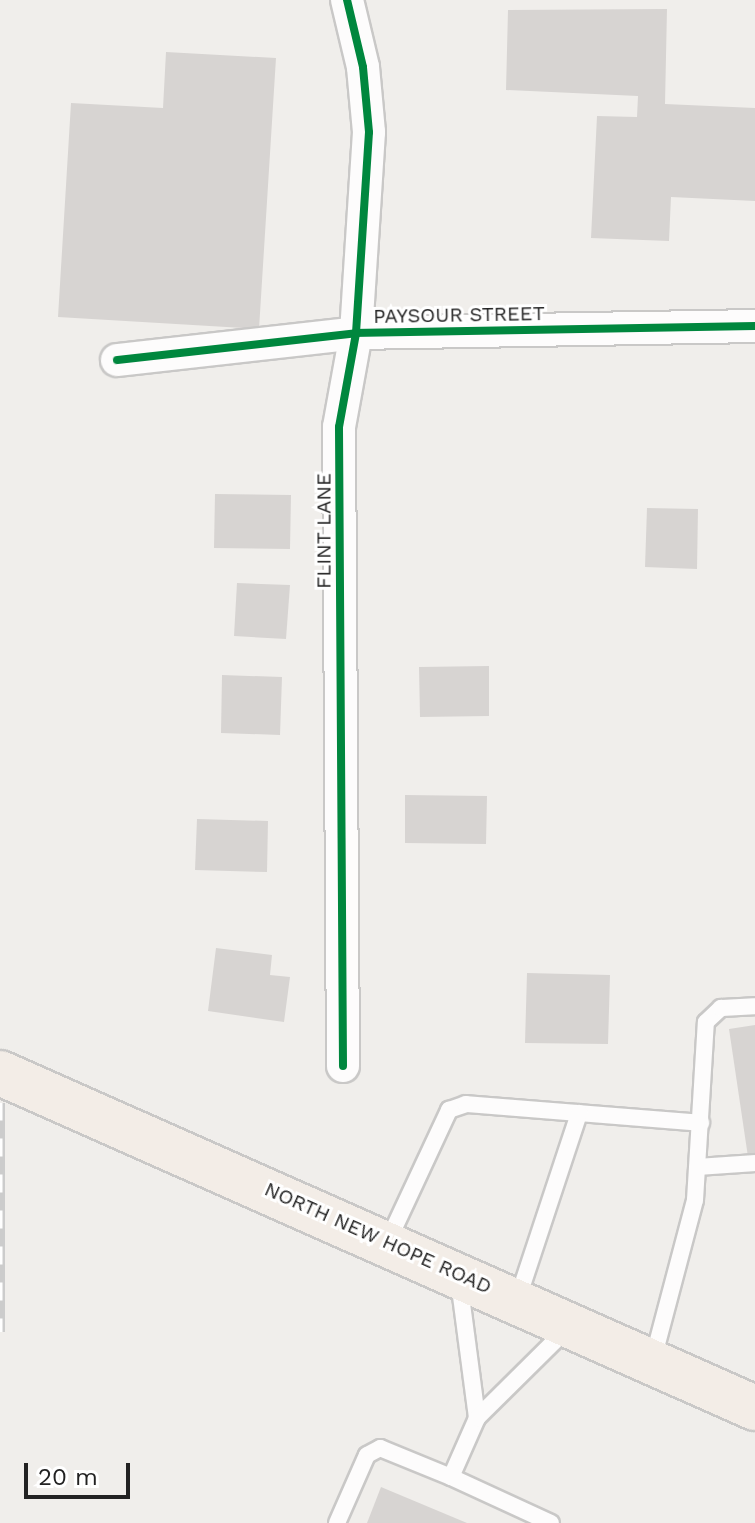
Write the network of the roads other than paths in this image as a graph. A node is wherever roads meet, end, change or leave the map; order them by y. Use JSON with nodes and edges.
{"nodes":[{"id":1,"x":347,"y":0,"type":"edge"},
{"id":2,"x":755,"y":326,"type":"edge"},
{"id":3,"x":356,"y":333,"type":"junction"},
{"id":4,"x":117,"y":360,"type":"dead end"},
{"id":5,"x":755,"y":1006,"type":"edge"},
{"id":6,"x":343,"y":1066,"type":"dead end"},
{"id":7,"x":0,"y":1073,"type":"edge"},
{"id":8,"x":579,"y":1113,"type":"junction"},
{"id":9,"x":701,"y":1123,"type":"junction"},
{"id":10,"x":755,"y":1163,"type":"edge"},
{"id":11,"x":698,"y":1167,"type":"junction"},
{"id":12,"x":387,"y":1242,"type":"junction"},
{"id":13,"x":457,"y":1274,"type":"junction"},
{"id":14,"x":517,"y":1301,"type":"junction"},
{"id":15,"x":571,"y":1325,"type":"junction"},
{"id":16,"x":652,"y":1362,"type":"junction"},
{"id":17,"x":755,"y":1408,"type":"edge"},
{"id":18,"x":477,"y":1418,"type":"junction"},
{"id":19,"x":451,"y":1477,"type":"junction"},
{"id":20,"x":337,"y":1523,"type":"edge"},
{"id":21,"x":551,"y":1523,"type":"edge"}],
"edges":[{"from":1,"to":3,"type":"street","name":"FLINT LANE"},
{"from":2,"to":3,"type":"street","name":"PAYSOUR STREET"},
{"from":3,"to":4,"type":"street","name":"PAYSOUR STREET"},
{"from":3,"to":6,"type":"street","name":"FLINT LANE"},
{"from":5,"to":9,"type":"lane"},
{"from":7,"to":12,"type":"main road","name":"NORTH NEW HOPE ROAD"},
{"from":8,"to":9,"type":"lane"},
{"from":8,"to":12,"type":"lane"},
{"from":8,"to":14,"type":"lane"},
{"from":9,"to":11,"type":"lane"},
{"from":10,"to":11,"type":"lane"},
{"from":11,"to":16,"type":"lane"},
{"from":12,"to":13,"type":"main road","name":"NORTH NEW HOPE ROAD"},
{"from":13,"to":14,"type":"main road","name":"NORTH NEW HOPE ROAD"},
{"from":13,"to":18,"type":"lane"},
{"from":14,"to":15,"type":"main road","name":"NORTH NEW HOPE ROAD"},
{"from":15,"to":16,"type":"main road","name":"NORTH NEW HOPE ROAD"},
{"from":15,"to":18,"type":"lane"},
{"from":16,"to":17,"type":"main road","name":"NORTH NEW HOPE ROAD"},
{"from":18,"to":19,"type":"lane"},
{"from":19,"to":20,"type":"lane"},
{"from":19,"to":21,"type":"lane"}]}
